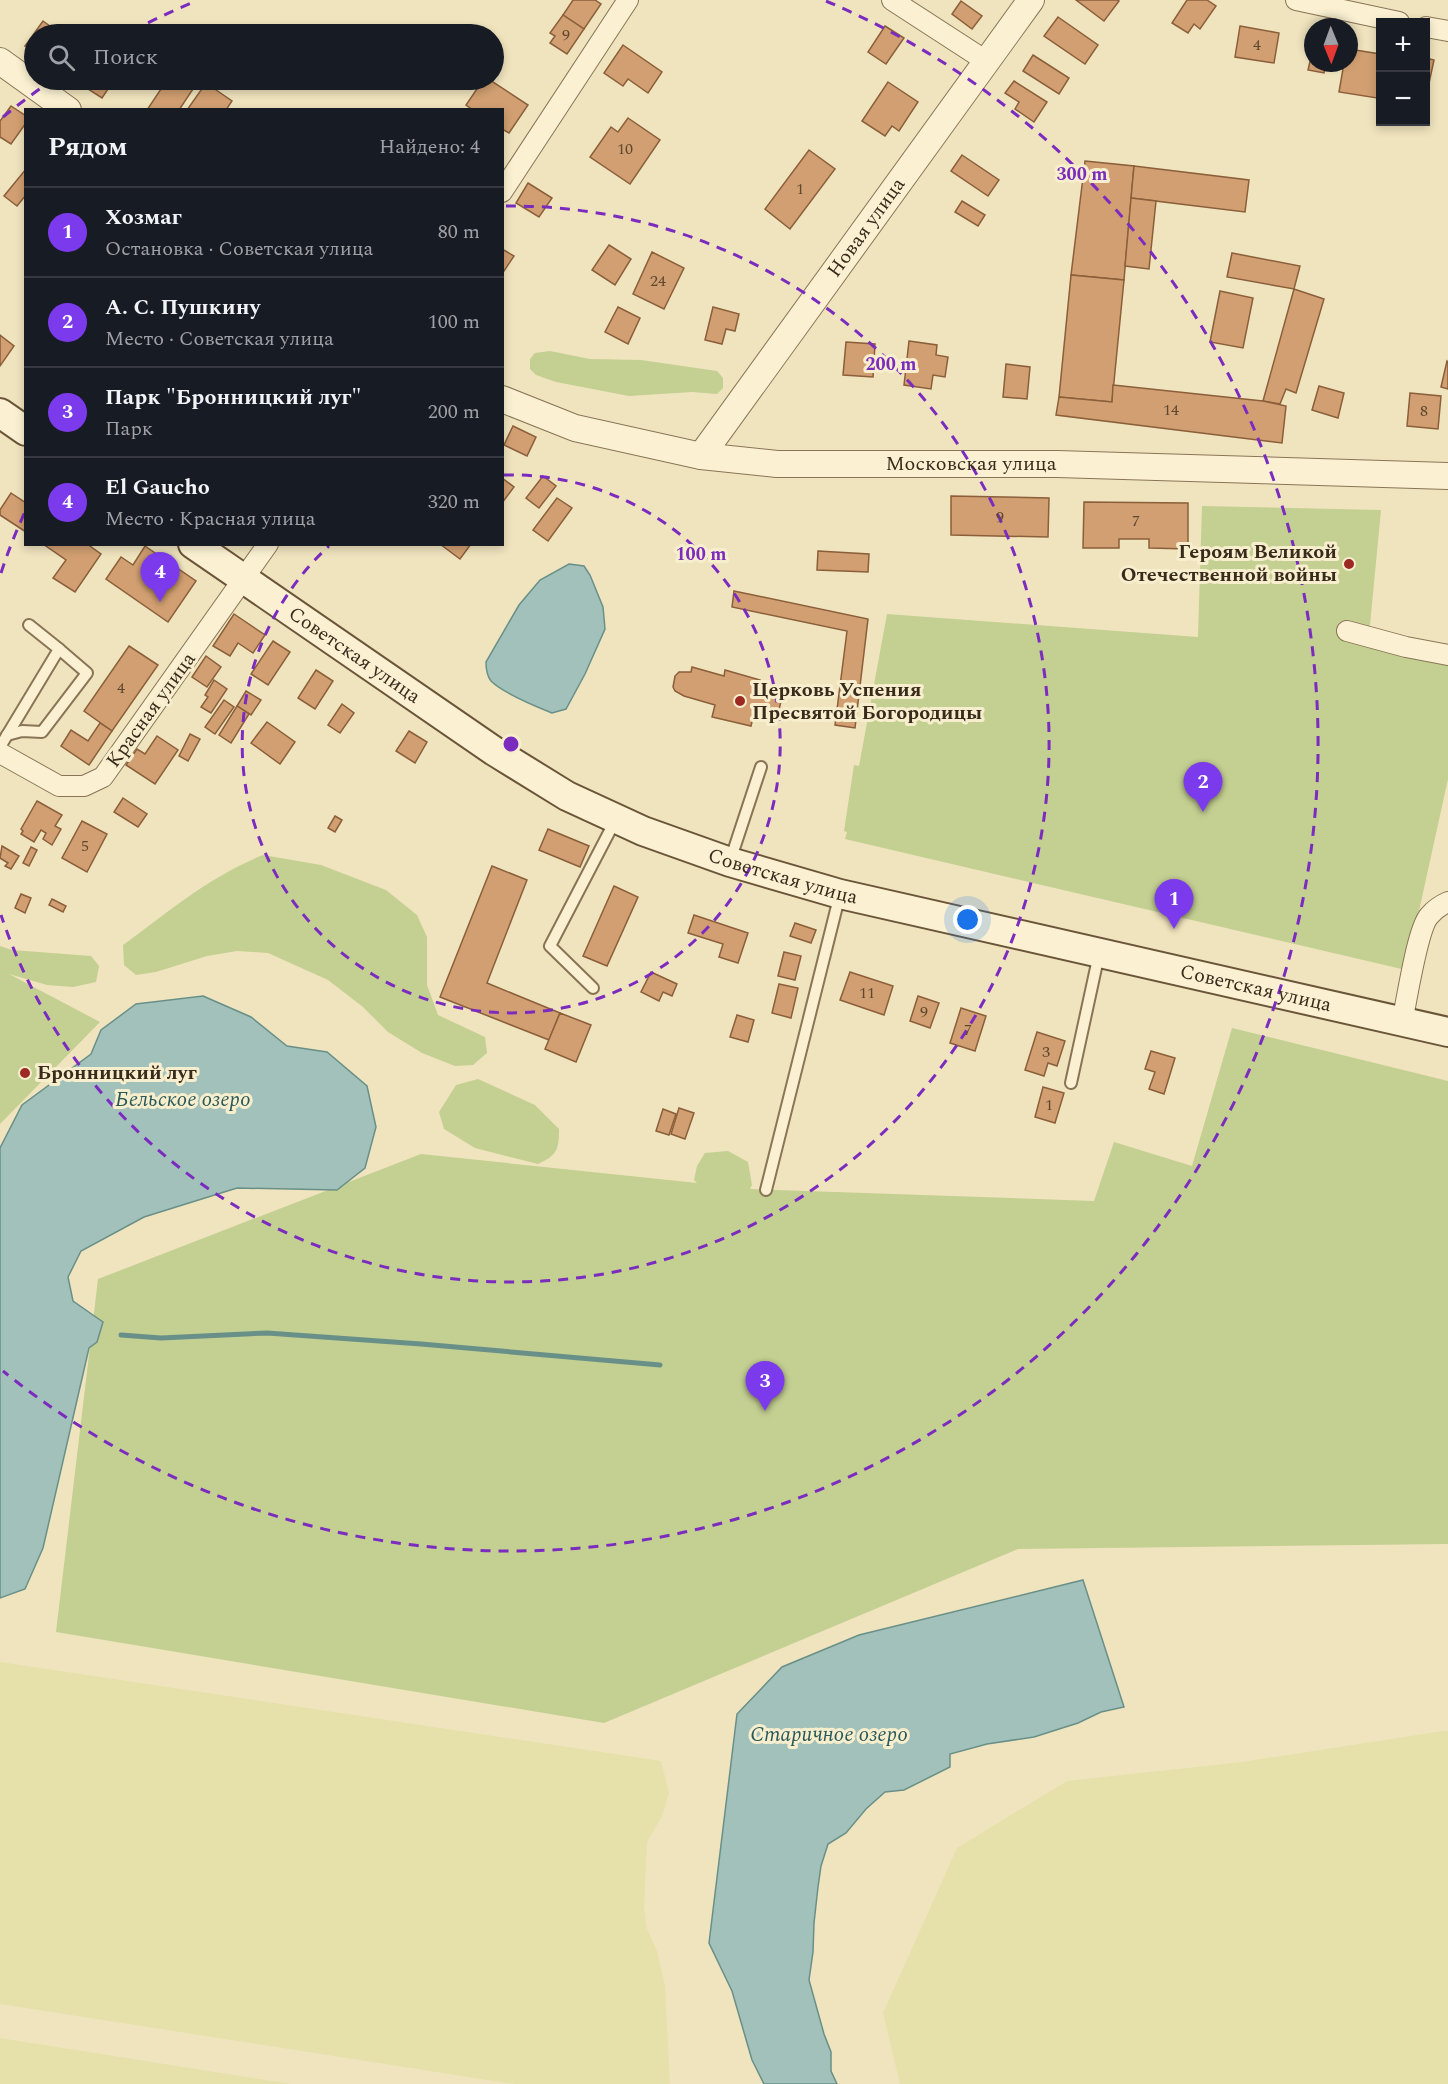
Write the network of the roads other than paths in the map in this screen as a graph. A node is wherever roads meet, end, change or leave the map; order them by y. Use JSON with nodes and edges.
{"nodes":[{"id":1,"x":628,"y":0,"type":"edge"},
{"id":2,"x":892,"y":0,"type":"edge"},
{"id":3,"x":1031,"y":0,"type":"edge"},
{"id":4,"x":1296,"y":0,"type":"edge"},
{"id":5,"x":1380,"y":18,"type":"edge"},
{"id":6,"x":1430,"y":28,"type":"edge"},
{"id":7,"x":1448,"y":31,"type":"edge"},
{"id":8,"x":0,"y":61,"type":"edge"},
{"id":9,"x":986,"y":61,"type":"junction"},
{"id":10,"x":24,"y":78,"type":"edge"},
{"id":11,"x":41,"y":90,"type":"edge"},
{"id":12,"x":66,"y":108,"type":"edge"},
{"id":13,"x":504,"y":189,"type":"edge"},
{"id":14,"x":504,"y":400,"type":"edge"},
{"id":15,"x":0,"y":413,"type":"edge"},
{"id":16,"x":24,"y":430,"type":"edge"},
{"id":17,"x":700,"y":456,"type":"junction"},
{"id":18,"x":1448,"y":477,"type":"edge"},
{"id":19,"x":197,"y":546,"type":"edge"},
{"id":20,"x":267,"y":546,"type":"edge"},
{"id":21,"x":244,"y":579,"type":"junction"},
{"id":22,"x":29,"y":625,"type":"dead end"},
{"id":23,"x":1347,"y":631,"type":"dead end"},
{"id":24,"x":59,"y":649,"type":"junction"},
{"id":25,"x":1448,"y":656,"type":"edge"},
{"id":26,"x":3,"y":744,"type":"edge"},
{"id":27,"x":0,"y":747,"type":"edge"},
{"id":28,"x":761,"y":767,"type":"dead end"},
{"id":29,"x":616,"y":819,"type":"junction"},
{"id":30,"x":730,"y":862,"type":"junction"},
{"id":31,"x":840,"y":894,"type":"junction"},
{"id":32,"x":1448,"y":902,"type":"edge"},
{"id":33,"x":1099,"y":954,"type":"junction"},
{"id":34,"x":593,"y":988,"type":"dead end"},
{"id":35,"x":1402,"y":1022,"type":"junction"},
{"id":36,"x":1448,"y":1032,"type":"edge"},
{"id":37,"x":1071,"y":1083,"type":"dead end"},
{"id":38,"x":766,"y":1190,"type":"dead end"}],
"edges":[{"from":1,"to":13,"type":"street"},
{"from":2,"to":9,"type":"street"},
{"from":3,"to":9,"type":"street","name":"Новая улица"},
{"from":4,"to":5,"type":"street"},
{"from":6,"to":7,"type":"street"},
{"from":8,"to":10,"type":"street"},
{"from":9,"to":17,"type":"street","name":"Новая улица"},
{"from":11,"to":12,"type":"street"},
{"from":14,"to":17,"type":"street","name":"Московская улица"},
{"from":15,"to":16,"type":"main road"},
{"from":17,"to":18,"type":"street","name":"Московская улица"},
{"from":19,"to":21,"type":"main road","name":"Советская улица"},
{"from":20,"to":21,"type":"street","name":"Красная улица"},
{"from":21,"to":26,"type":"street","name":"Красная улица"},
{"from":21,"to":29,"type":"main road","name":"Советская улица"},
{"from":22,"to":24,"type":"lane"},
{"from":23,"to":25,"type":"street"},
{"from":24,"to":26,"type":"lane"},
{"from":24,"to":26,"type":"lane"},
{"from":26,"to":27,"type":"lane"},
{"from":28,"to":30,"type":"lane"},
{"from":29,"to":30,"type":"main road","name":"Советская улица"},
{"from":29,"to":34,"type":"lane"},
{"from":30,"to":31,"type":"main road","name":"Советская улица"},
{"from":31,"to":33,"type":"main road","name":"Советская улица"},
{"from":31,"to":38,"type":"lane"},
{"from":32,"to":35,"type":"street"},
{"from":33,"to":35,"type":"main road","name":"Советская улица"},
{"from":33,"to":37,"type":"lane"},
{"from":35,"to":36,"type":"main road","name":"Советская улица"}]}
